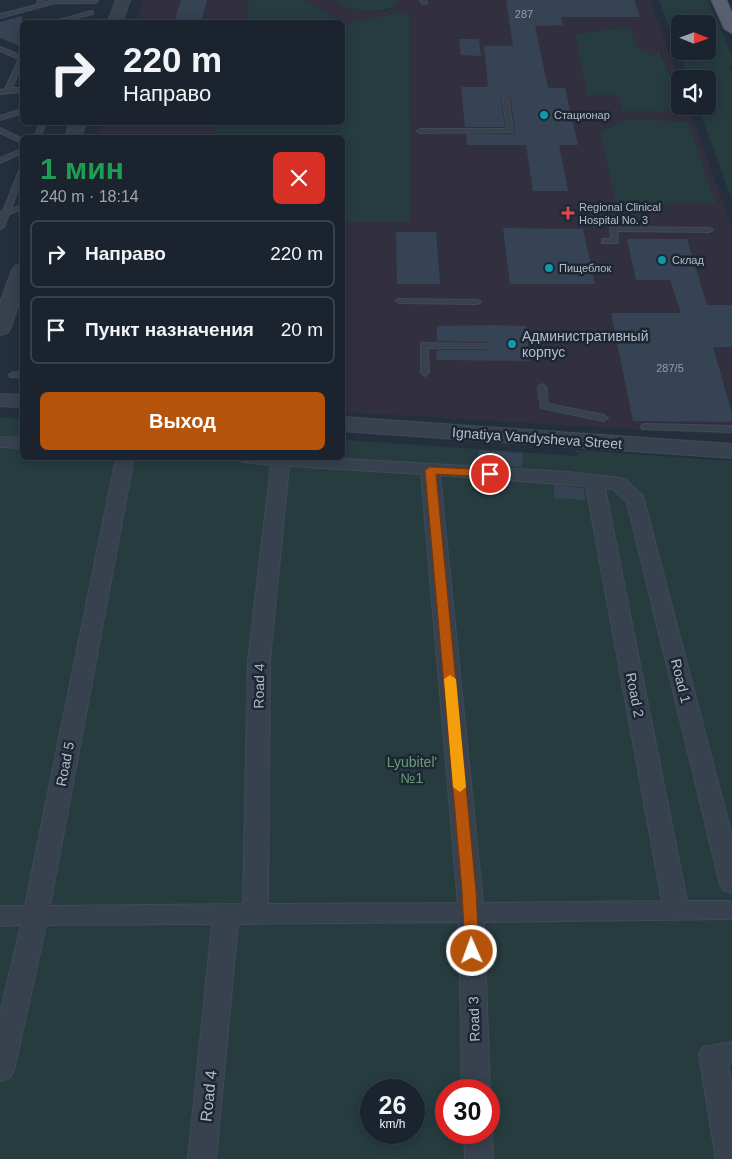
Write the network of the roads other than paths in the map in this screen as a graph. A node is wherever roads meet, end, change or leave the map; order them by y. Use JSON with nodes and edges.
{"nodes":[{"id":1,"x":123,"y":0,"type":"edge"},
{"id":2,"x":719,"y":0,"type":"edge"},
{"id":3,"x":96,"y":1,"type":"edge"},
{"id":4,"x":40,"y":3,"type":"edge"},
{"id":5,"x":91,"y":13,"type":"junction"},
{"id":6,"x":0,"y":16,"type":"edge"},
{"id":7,"x":63,"y":20,"type":"edge"},
{"id":8,"x":88,"y":20,"type":"edge"},
{"id":9,"x":116,"y":20,"type":"edge"},
{"id":10,"x":732,"y":29,"type":"edge"},
{"id":11,"x":0,"y":49,"type":"edge"},
{"id":12,"x":20,"y":57,"type":"edge"},
{"id":13,"x":20,"y":63,"type":"edge"},
{"id":14,"x":8,"y":90,"type":"junction"},
{"id":15,"x":20,"y":90,"type":"edge"},
{"id":16,"x":0,"y":92,"type":"edge"},
{"id":17,"x":506,"y":99,"type":"dead end"},
{"id":18,"x":20,"y":112,"type":"edge"},
{"id":19,"x":0,"y":118,"type":"edge"},
{"id":20,"x":0,"y":130,"type":"edge"},
{"id":21,"x":420,"y":131,"type":"dead end"},
{"id":22,"x":20,"y":140,"type":"edge"},
{"id":23,"x":20,"y":152,"type":"edge"},
{"id":24,"x":0,"y":161,"type":"edge"},
{"id":25,"x":20,"y":175,"type":"edge"},
{"id":26,"x":20,"y":208,"type":"edge"},
{"id":27,"x":2,"y":212,"type":"edge"},
{"id":28,"x":0,"y":227,"type":"edge"},
{"id":29,"x":709,"y":230,"type":"dead end"},
{"id":30,"x":605,"y":241,"type":"dead end"},
{"id":31,"x":17,"y":282,"type":"edge"},
{"id":32,"x":400,"y":301,"type":"dead end"},
{"id":33,"x":477,"y":302,"type":"dead end"},
{"id":34,"x":0,"y":329,"type":"edge"},
{"id":35,"x":485,"y":346,"type":"dead end"},
{"id":36,"x":425,"y":373,"type":"dead end"},
{"id":37,"x":542,"y":387,"type":"dead end"},
{"id":38,"x":0,"y":400,"type":"edge"},
{"id":39,"x":20,"y":402,"type":"edge"},
{"id":40,"x":604,"y":418,"type":"dead end"},
{"id":41,"x":345,"y":424,"type":"edge"},
{"id":42,"x":645,"y":426,"type":"dead end"},
{"id":43,"x":732,"y":429,"type":"edge"},
{"id":44,"x":0,"y":442,"type":"edge"},
{"id":45,"x":20,"y":444,"type":"edge"},
{"id":46,"x":732,"y":451,"type":"edge"},
{"id":47,"x":125,"y":460,"type":"edge"},
{"id":48,"x":281,"y":460,"type":"joint"},
{"id":49,"x":430,"y":470,"type":"junction"},
{"id":50,"x":594,"y":481,"type":"junction"},
{"id":51,"x":732,"y":884,"type":"edge"},
{"id":52,"x":676,"y":909,"type":"junction"},
{"id":53,"x":732,"y":910,"type":"edge"},
{"id":54,"x":471,"y":911,"type":"junction"},
{"id":55,"x":226,"y":913,"type":"junction"},
{"id":56,"x":255,"y":913,"type":"junction"},
{"id":57,"x":36,"y":915,"type":"junction"},
{"id":58,"x":0,"y":916,"type":"edge"},
{"id":59,"x":732,"y":1053,"type":"edge"},
{"id":60,"x":0,"y":1070,"type":"edge"},
{"id":61,"x":476,"y":1079,"type":"edge"},
{"id":62,"x":478,"y":1144,"type":"edge"},
{"id":63,"x":202,"y":1159,"type":"edge"},
{"id":64,"x":478,"y":1159,"type":"edge"},
{"id":65,"x":730,"y":1159,"type":"edge"}],
"edges":[{"from":1,"to":9,"type":"street"},
{"from":2,"to":10,"type":"main road"},
{"from":3,"to":4,"type":"lane"},
{"from":3,"to":5,"type":"lane"},
{"from":4,"to":6,"type":"lane"},
{"from":5,"to":7,"type":"lane"},
{"from":5,"to":8,"type":"lane"},
{"from":11,"to":12,"type":"lane"},
{"from":13,"to":14,"type":"lane"},
{"from":14,"to":15,"type":"lane"},
{"from":14,"to":16,"type":"lane"},
{"from":17,"to":21,"type":"lane"},
{"from":18,"to":19,"type":"lane"},
{"from":20,"to":22,"type":"lane"},
{"from":23,"to":24,"type":"lane"},
{"from":25,"to":27,"type":"lane"},
{"from":26,"to":27,"type":"lane"},
{"from":27,"to":28,"type":"lane"},
{"from":29,"to":30,"type":"lane"},
{"from":31,"to":34,"type":"street"},
{"from":32,"to":33,"type":"lane"},
{"from":35,"to":36,"type":"lane"},
{"from":37,"to":40,"type":"lane"},
{"from":38,"to":39,"type":"street"},
{"from":41,"to":46,"type":"street","name":"Ignatiya Vandysheva Street"},
{"from":42,"to":43,"type":"lane"},
{"from":44,"to":45,"type":"street"},
{"from":47,"to":57,"type":"street","name":"Road 5"},
{"from":48,"to":49,"type":"street"},
{"from":48,"to":56,"type":"street","name":"Road 4"},
{"from":49,"to":50,"type":"street"},
{"from":49,"to":54,"type":"street","name":"Road 3"},
{"from":50,"to":51,"type":"street","name":"Road 1"},
{"from":50,"to":52,"type":"street","name":"Road 2"},
{"from":52,"to":53,"type":"street"},
{"from":52,"to":54,"type":"street"},
{"from":54,"to":56,"type":"street"},
{"from":54,"to":61,"type":"street","name":"Road 3"},
{"from":55,"to":56,"type":"street"},
{"from":55,"to":57,"type":"street"},
{"from":55,"to":63,"type":"street","name":"Road 4"},
{"from":57,"to":58,"type":"street"},
{"from":57,"to":60,"type":"street","name":"Road 5"},
{"from":59,"to":65,"type":"street"},
{"from":62,"to":64,"type":"street"}]}
